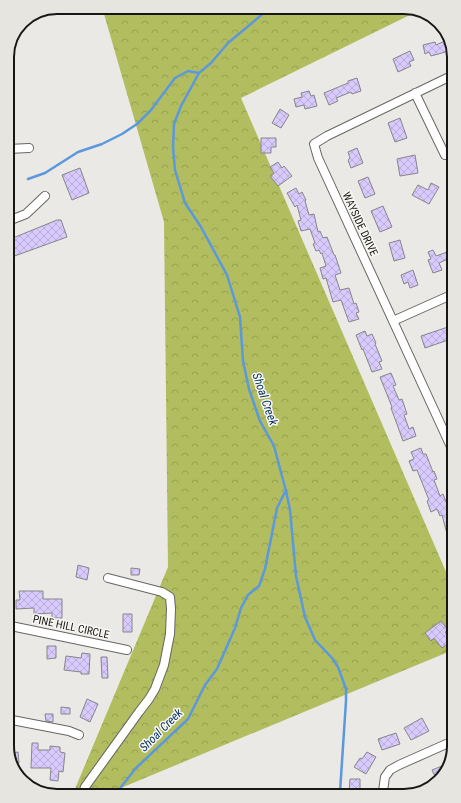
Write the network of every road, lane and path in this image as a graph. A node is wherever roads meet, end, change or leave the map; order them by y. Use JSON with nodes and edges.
{"nodes":[{"id":1,"x":447,"y":78,"type":"edge"},
{"id":2,"x":415,"y":94,"type":"junction"},
{"id":3,"x":29,"y":148,"type":"dead end"},
{"id":4,"x":14,"y":149,"type":"edge"},
{"id":5,"x":446,"y":155,"type":"dead end"},
{"id":6,"x":45,"y":196,"type":"dead end"},
{"id":7,"x":14,"y":219,"type":"edge"},
{"id":8,"x":447,"y":297,"type":"edge"},
{"id":9,"x":393,"y":321,"type":"junction"},
{"id":10,"x":447,"y":434,"type":"edge"},
{"id":11,"x":108,"y":578,"type":"dead end"},
{"id":12,"x":14,"y":627,"type":"edge"},
{"id":13,"x":127,"y":650,"type":"dead end"},
{"id":14,"x":14,"y":720,"type":"edge"},
{"id":15,"x":79,"y":735,"type":"dead end"},
{"id":16,"x":447,"y":745,"type":"edge"},
{"id":17,"x":84,"y":789,"type":"edge"},
{"id":18,"x":383,"y":789,"type":"edge"}],
"edges":[{"from":1,"to":2,"type":"street","name":"WAYSIDE DRIVE"},
{"from":2,"to":5,"type":"street"},
{"from":2,"to":9,"type":"street","name":"WAYSIDE DRIVE"},
{"from":3,"to":4,"type":"street"},
{"from":6,"to":7,"type":"street"},
{"from":8,"to":9,"type":"street"},
{"from":9,"to":10,"type":"street","name":"WAYSIDE DRIVE"},
{"from":11,"to":17,"type":"street"},
{"from":12,"to":13,"type":"street","name":"PINE HILL CIRCLE"},
{"from":14,"to":15,"type":"street"},
{"from":16,"to":18,"type":"street"}]}
